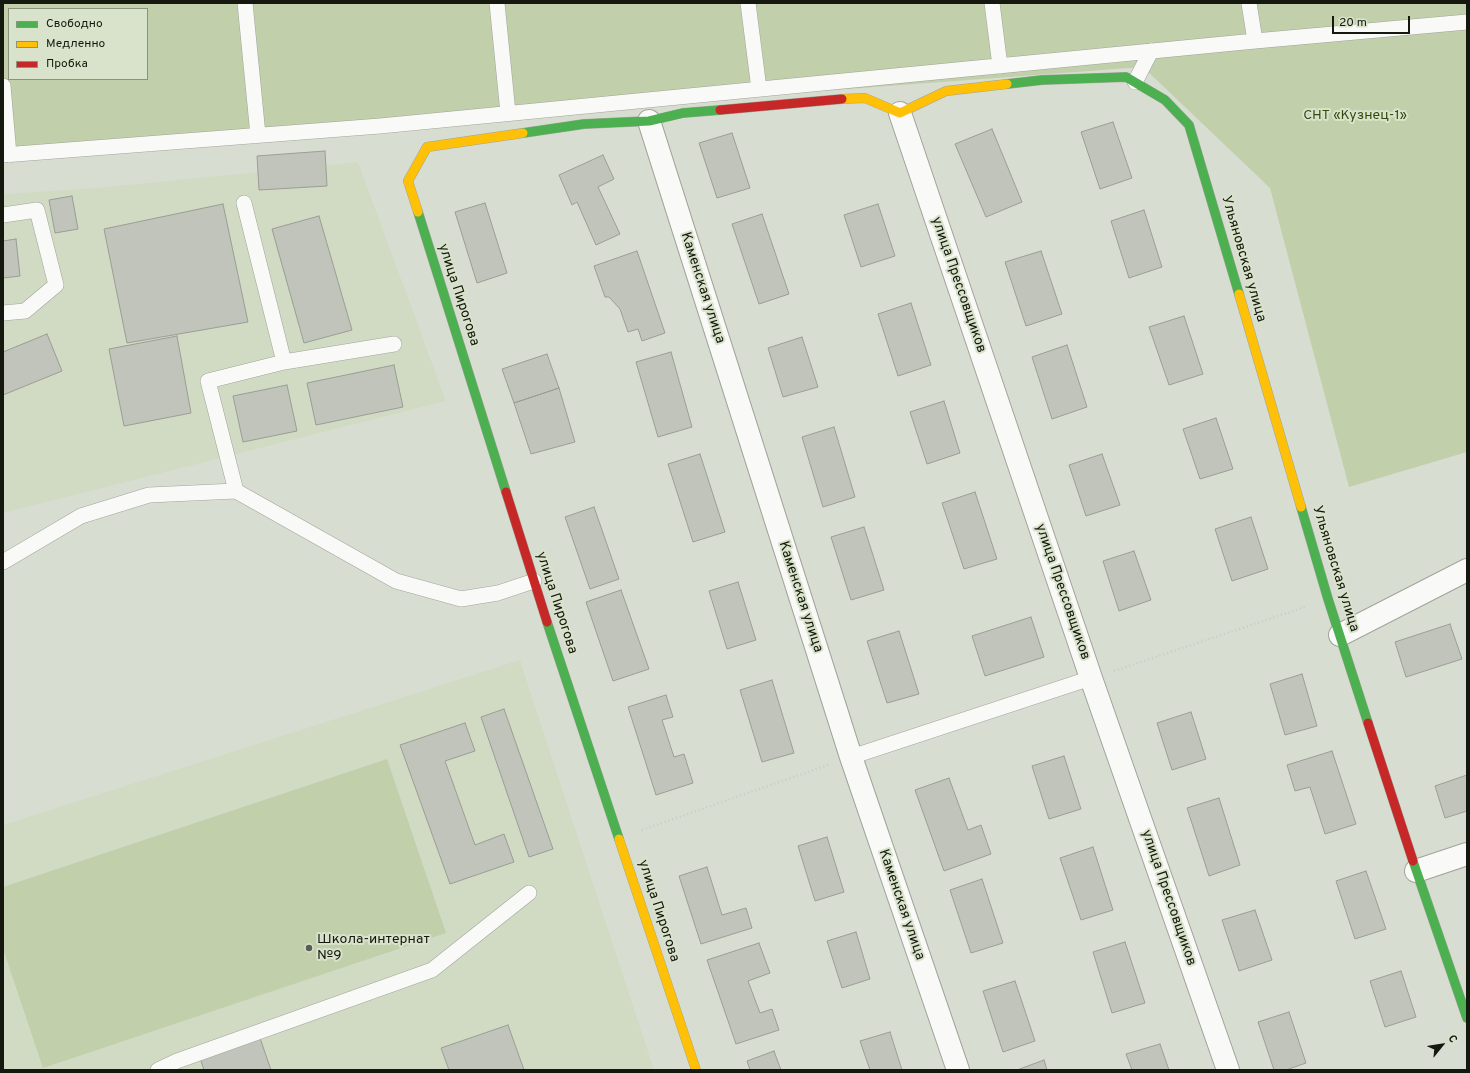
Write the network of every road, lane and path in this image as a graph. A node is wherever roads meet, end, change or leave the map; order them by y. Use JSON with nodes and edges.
{"nodes":[{"id":1,"x":245,"y":3,"type":"edge"},
{"id":2,"x":497,"y":3,"type":"edge"},
{"id":3,"x":748,"y":3,"type":"edge"},
{"id":4,"x":992,"y":3,"type":"edge"},
{"id":5,"x":1249,"y":3,"type":"edge"},
{"id":6,"x":1467,"y":22,"type":"edge"},
{"id":7,"x":1255,"y":41,"type":"junction"},
{"id":8,"x":1151,"y":51,"type":"junction"},
{"id":9,"x":1000,"y":66,"type":"junction"},
{"id":10,"x":1135,"y":82,"type":"junction"},
{"id":11,"x":3,"y":86,"type":"edge"},
{"id":12,"x":759,"y":89,"type":"junction"},
{"id":13,"x":508,"y":113,"type":"junction"},
{"id":14,"x":900,"y":113,"type":"junction"},
{"id":15,"x":650,"y":121,"type":"junction"},
{"id":16,"x":258,"y":136,"type":"junction"},
{"id":17,"x":6,"y":155,"type":"edge"},
{"id":18,"x":244,"y":203,"type":"dead end"},
{"id":19,"x":3,"y":216,"type":"edge"},
{"id":20,"x":3,"y":313,"type":"edge"},
{"id":21,"x":394,"y":344,"type":"dead end"},
{"id":22,"x":284,"y":362,"type":"junction"},
{"id":23,"x":236,"y":491,"type":"junction"},
{"id":24,"x":3,"y":562,"type":"edge"},
{"id":25,"x":1467,"y":570,"type":"edge"},
{"id":26,"x":534,"y":581,"type":"junction"},
{"id":27,"x":1328,"y":599,"type":"junction"},
{"id":28,"x":1340,"y":635,"type":"junction"},
{"id":29,"x":1091,"y":678,"type":"junction"},
{"id":30,"x":851,"y":757,"type":"junction"},
{"id":31,"x":619,"y":838,"type":"junction"},
{"id":32,"x":1467,"y":854,"type":"edge"},
{"id":33,"x":1416,"y":871,"type":"junction"},
{"id":34,"x":530,"y":893,"type":"dead end"},
{"id":35,"x":1467,"y":1018,"type":"edge"},
{"id":36,"x":158,"y":1070,"type":"edge"},
{"id":37,"x":696,"y":1070,"type":"edge"},
{"id":38,"x":958,"y":1070,"type":"edge"},
{"id":39,"x":1228,"y":1070,"type":"edge"}],
"edges":[{"from":1,"to":16,"type":"lane"},
{"from":2,"to":13,"type":"lane"},
{"from":3,"to":12,"type":"lane"},
{"from":4,"to":9,"type":"lane"},
{"from":5,"to":7,"type":"lane"},
{"from":6,"to":7,"type":"lane"},
{"from":7,"to":8,"type":"lane"},
{"from":8,"to":9,"type":"lane"},
{"from":8,"to":10,"type":"lane"},
{"from":9,"to":12,"type":"lane"},
{"from":10,"to":14,"type":"street"},
{"from":10,"to":27,"type":"street","name":"Ульяновская улица"},
{"from":11,"to":17,"type":"lane"},
{"from":12,"to":13,"type":"lane"},
{"from":13,"to":16,"type":"lane"},
{"from":14,"to":15,"type":"street"},
{"from":14,"to":29,"type":"street","name":"улица Прессовщиков"},
{"from":15,"to":26,"type":"street","name":"улица Пирогова"},
{"from":15,"to":30,"type":"street","name":"Каменская улица"},
{"from":16,"to":17,"type":"lane"},
{"from":18,"to":22,"type":"lane"},
{"from":19,"to":20,"type":"lane"},
{"from":21,"to":22,"type":"lane"},
{"from":22,"to":23,"type":"lane"},
{"from":23,"to":24,"type":"lane"},
{"from":23,"to":26,"type":"lane"},
{"from":25,"to":28,"type":"street"},
{"from":26,"to":31,"type":"street","name":"улица Пирогова"},
{"from":27,"to":28,"type":"street","name":"Ульяновская улица"},
{"from":27,"to":29,"type":"path"},
{"from":28,"to":33,"type":"street","name":"Ульяновская улица"},
{"from":29,"to":30,"type":"lane"},
{"from":29,"to":39,"type":"street","name":"улица Прессовщиков"},
{"from":30,"to":31,"type":"path"},
{"from":30,"to":38,"type":"street","name":"Каменская улица"},
{"from":31,"to":37,"type":"street","name":"улица Пирогова"},
{"from":32,"to":33,"type":"street"},
{"from":33,"to":35,"type":"street","name":"Ульяновская улица"},
{"from":34,"to":36,"type":"lane"}]}
